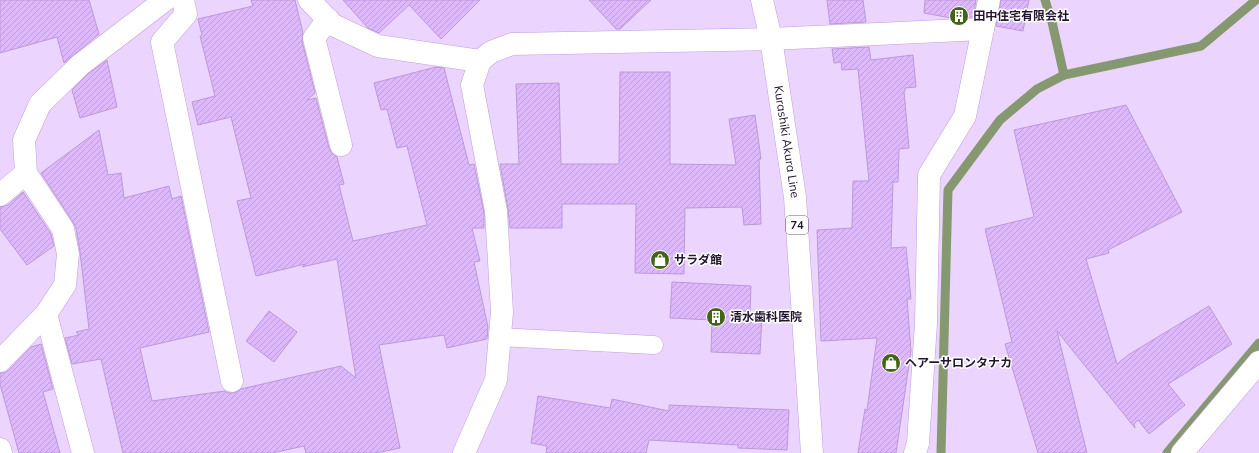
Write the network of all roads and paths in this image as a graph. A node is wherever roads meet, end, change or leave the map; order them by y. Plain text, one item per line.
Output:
1 (165, 0) edge
2 (183, 0) edge
3 (309, 0) edge
4 (762, 0) edge
5 (989, 0) edge
6 (328, 19) junction
7 (983, 29) junction
8 (771, 39) junction
9 (480, 61) junction
10 (341, 145) dead end
11 (26, 173) junction
12 (0, 195) edge
13 (46, 314) junction
14 (500, 336) junction
15 (654, 345) dead end
16 (0, 362) edge
17 (1259, 362) edge
18 (232, 381) dead end
19 (0, 449) edge
20 (1, 453) edge
21 (83, 453) edge
22 (464, 453) edge
23 (812, 453) edge
24 (915, 453) edge
25 (1182, 453) edge

1 - 11 street
2 - 18 street
3 - 6 street
4 - 8 street, Kurashiki Akura Line / 74
5 - 7 street
6 - 9 street
6 - 10 street
7 - 8 street
7 - 24 street
8 - 9 street
8 - 23 street, Kurashiki Akura Line / 74
9 - 14 street
11 - 12 street
11 - 13 street
13 - 16 street
13 - 21 street
14 - 15 lane
14 - 22 street
17 - 25 street
19 - 20 street

